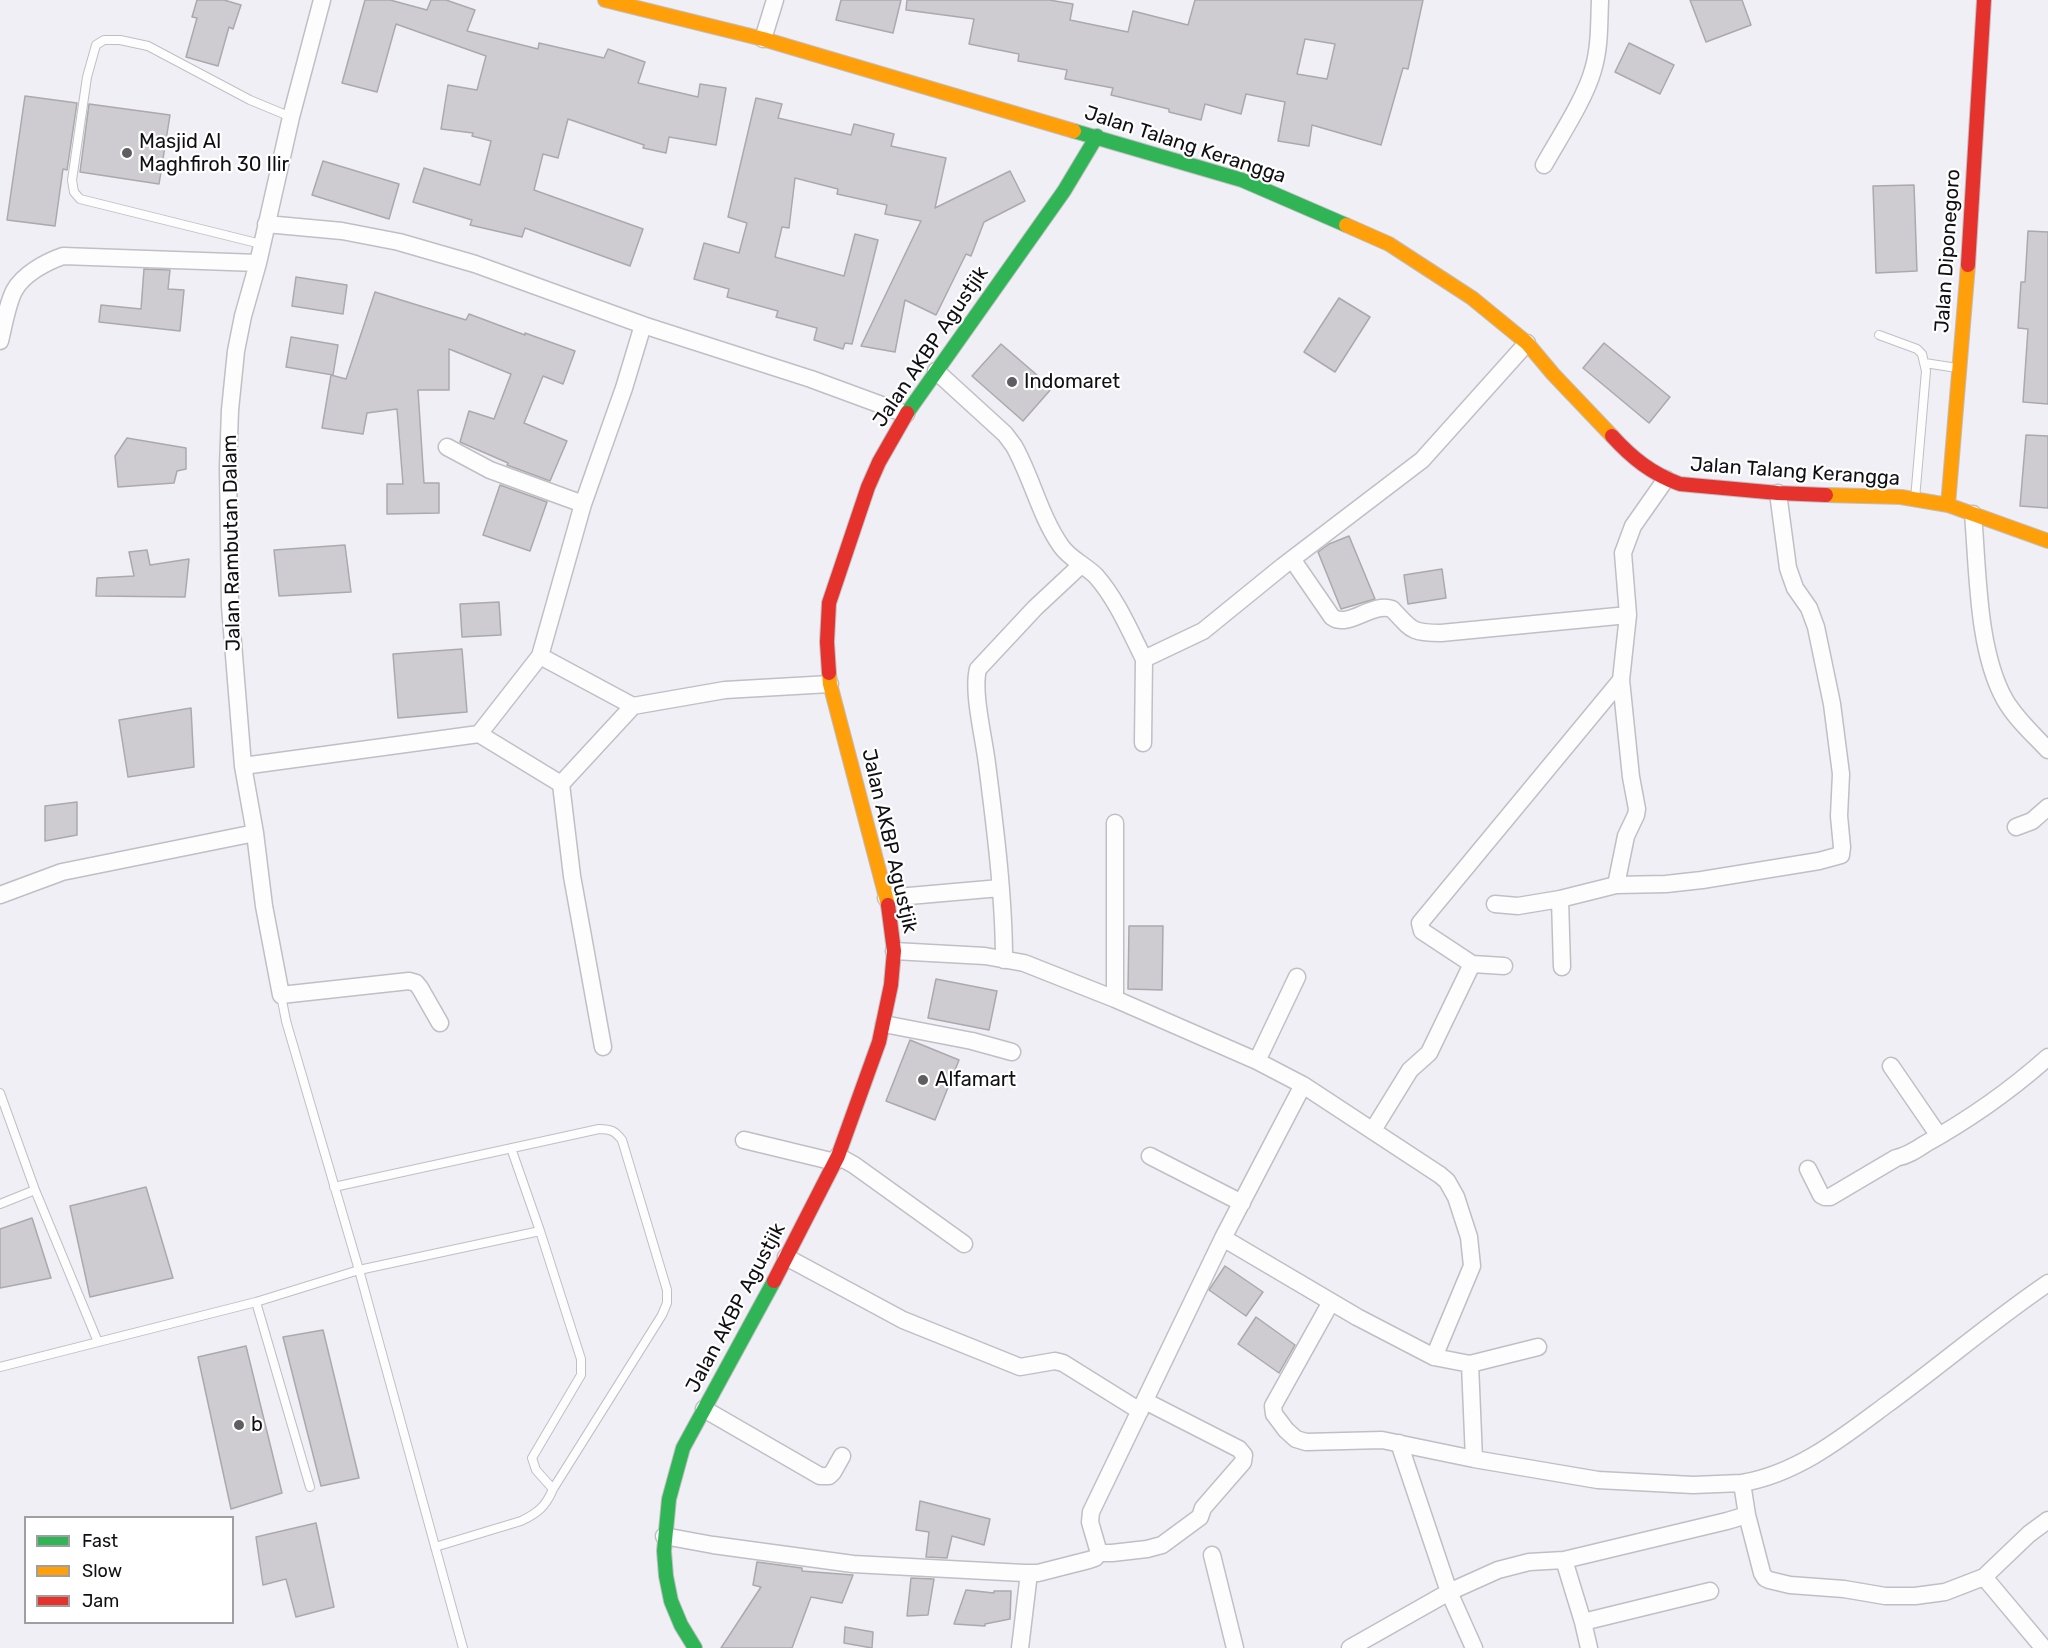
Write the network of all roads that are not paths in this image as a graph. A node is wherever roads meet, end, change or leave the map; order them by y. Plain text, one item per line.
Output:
1 (322, 0) edge
2 (605, 0) edge
3 (775, 0) edge
4 (1600, 0) edge
5 (1984, 0) edge
6 (763, 39) junction
7 (291, 117) junction
8 (1097, 136) junction
9 (1544, 165) dead end
10 (266, 224) junction
11 (261, 244) junction
12 (258, 263) junction
13 (7, 292) edge
14 (643, 325) junction
15 (1879, 335) dead end
16 (0, 341) edge
17 (1527, 343) junction
18 (1925, 363) junction
19 (1959, 368) junction
20 (936, 371) junction
21 (906, 414) junction
22 (447, 447) dead end
23 (1666, 479) junction
24 (1778, 493) junction
25 (1915, 500) junction
26 (583, 504) junction
27 (1959, 509) junction
28 (2048, 541) edge
29 (1292, 559) junction
30 (1081, 565) junction
31 (1628, 615) junction
32 (540, 656) junction
33 (1144, 659) junction
34 (1621, 680) junction
35 (830, 684) junction
36 (633, 706) junction
37 (479, 734) junction
38 (1143, 743) dead end
39 (2048, 750) edge
40 (243, 766) junction
41 (561, 784) junction
42 (2048, 807) edge
43 (1115, 823) dead end
44 (2016, 827) dead end
45 (255, 833) junction
46 (1616, 885) junction
47 (1000, 888) junction
48 (0, 895) edge
49 (886, 898) junction
50 (1560, 899) junction
51 (1495, 904) dead end
52 (894, 951) junction
53 (1004, 960) junction
54 (1472, 964) junction
55 (1504, 966) dead end
56 (1562, 967) dead end
57 (1297, 976) dead end
58 (281, 995) junction
59 (1115, 999) junction
60 (440, 1023) dead end
61 (884, 1024) junction
62 (603, 1047) dead end
63 (1012, 1052) dead end
64 (2046, 1059) edge
65 (1257, 1061) junction
66 (1891, 1066) dead end
67 (1303, 1085) junction
68 (0, 1093) edge
69 (1373, 1130) junction
70 (1939, 1136) junction
71 (744, 1140) dead end
72 (512, 1148) junction
73 (1150, 1156) dead end
74 (837, 1159) junction
75 (1808, 1169) dead end
76 (334, 1187) junction
77 (35, 1190) junction
78 (1242, 1203) junction
79 (0, 1204) edge
80 (540, 1231) junction
81 (1223, 1238) junction
82 (964, 1244) dead end
83 (786, 1257) junction
84 (359, 1270) junction
85 (2048, 1282) edge
86 (256, 1302) junction
87 (1331, 1302) junction
88 (98, 1342) junction
89 (1538, 1347) dead end
90 (1434, 1357) junction
91 (1470, 1364) junction
92 (0, 1367) edge
93 (1143, 1406) junction
94 (704, 1409) junction
95 (1399, 1443) junction
96 (842, 1456) dead end
97 (1474, 1459) junction
98 (1742, 1483) junction
99 (310, 1487) dead end
100 (554, 1489) junction
101 (1747, 1515) junction
102 (2048, 1520) edge
103 (664, 1536) junction
104 (435, 1547) junction
105 (1100, 1553) junction
106 (1212, 1555) dead end
107 (1564, 1560) junction
108 (1029, 1573) junction
109 (1984, 1577) junction
110 (1710, 1590) dead end
111 (1449, 1592) junction
112 (1584, 1622) junction
113 (686, 1644) edge
114 (2041, 1645) dead end
115 (463, 1648) edge
116 (1020, 1648) edge
117 (1235, 1648) edge
118 (1350, 1648) edge
119 (1474, 1648) edge
120 (1589, 1648) edge

1 - 7 street, Jalan Rambutan Dalam
2 - 6 street, Jalan Talang Kerangga
3 - 6 street
4 - 9 street
5 - 19 street, Jalan Diponegoro
6 - 8 street, Jalan Talang Kerangga
7 - 10 street, Jalan Rambutan Dalam
7 - 11 lane
8 - 17 street, Jalan Talang Kerangga
8 - 20 street, Jalan AKBP Agustjik
10 - 11 street, Jalan Rambutan Dalam
10 - 14 street
11 - 12 street, Jalan Rambutan Dalam
12 - 13 street
12 - 40 street, Jalan Rambutan Dalam
13 - 16 street
14 - 21 street
14 - 26 street
15 - 18 lane
17 - 23 street, Jalan Talang Kerangga
17 - 29 street
18 - 19 lane
18 - 25 lane
19 - 27 street, Jalan Diponegoro
20 - 21 street, Jalan AKBP Agustjik
20 - 30 street
21 - 35 street, Jalan AKBP Agustjik
22 - 26 street
23 - 24 street, Jalan Talang Kerangga
23 - 31 street
24 - 25 street, Jalan Talang Kerangga
24 - 46 street
25 - 27 street, Jalan Talang Kerangga
26 - 32 street
27 - 28 street, Jalan Talang Kerangga
27 - 39 street
29 - 31 street
29 - 33 street
30 - 33 street
30 - 47 street
31 - 34 street
32 - 36 street
32 - 37 street
33 - 38 street
34 - 46 street
34 - 54 street
35 - 36 street
35 - 49 street, Jalan AKBP Agustjik
36 - 41 street
37 - 40 street
37 - 41 street
40 - 45 street, Jalan Rambutan Dalam
41 - 62 street
42 - 44 street
43 - 59 street
45 - 48 street
45 - 58 street, Jalan Rambutan Dalam
46 - 50 street
47 - 49 street
47 - 53 street
49 - 52 street, Jalan AKBP Agustjik
50 - 51 street
50 - 56 street
52 - 53 street
52 - 61 street, Jalan AKBP Agustjik
53 - 59 street
54 - 55 street
54 - 69 street
57 - 65 street
58 - 60 street
58 - 76 lane
59 - 65 street
61 - 63 street
61 - 74 street, Jalan AKBP Agustjik
64 - 70 street
65 - 67 street
66 - 70 street
67 - 69 street
67 - 78 street
68 - 77 lane
69 - 90 street
70 - 75 street
71 - 74 street
72 - 76 lane
72 - 80 lane
72 - 100 lane
73 - 78 street
74 - 82 street
74 - 83 street, Jalan AKBP Agustjik
76 - 84 lane
77 - 79 lane
77 - 88 lane
78 - 81 street
80 - 84 lane
80 - 100 lane
81 - 87 street
81 - 93 street
83 - 93 street
83 - 94 street, Jalan AKBP Agustjik
84 - 86 lane
84 - 104 lane
85 - 98 street
86 - 88 lane
86 - 99 lane
87 - 90 street
87 - 95 street
88 - 92 lane
89 - 91 street
90 - 91 street
91 - 97 street
93 - 105 street
93 - 105 street
94 - 96 street
94 - 103 street, Jalan AKBP Agustjik
95 - 97 street
95 - 111 street
97 - 98 street
98 - 101 street
100 - 104 lane
101 - 107 street
101 - 109 street
102 - 109 street
103 - 108 street
103 - 113 street, Jalan AKBP Agustjik
104 - 115 lane
105 - 108 street
106 - 117 street
107 - 111 street
107 - 112 street
108 - 116 street
109 - 114 street
110 - 112 street
111 - 118 street
111 - 119 street
112 - 120 street

